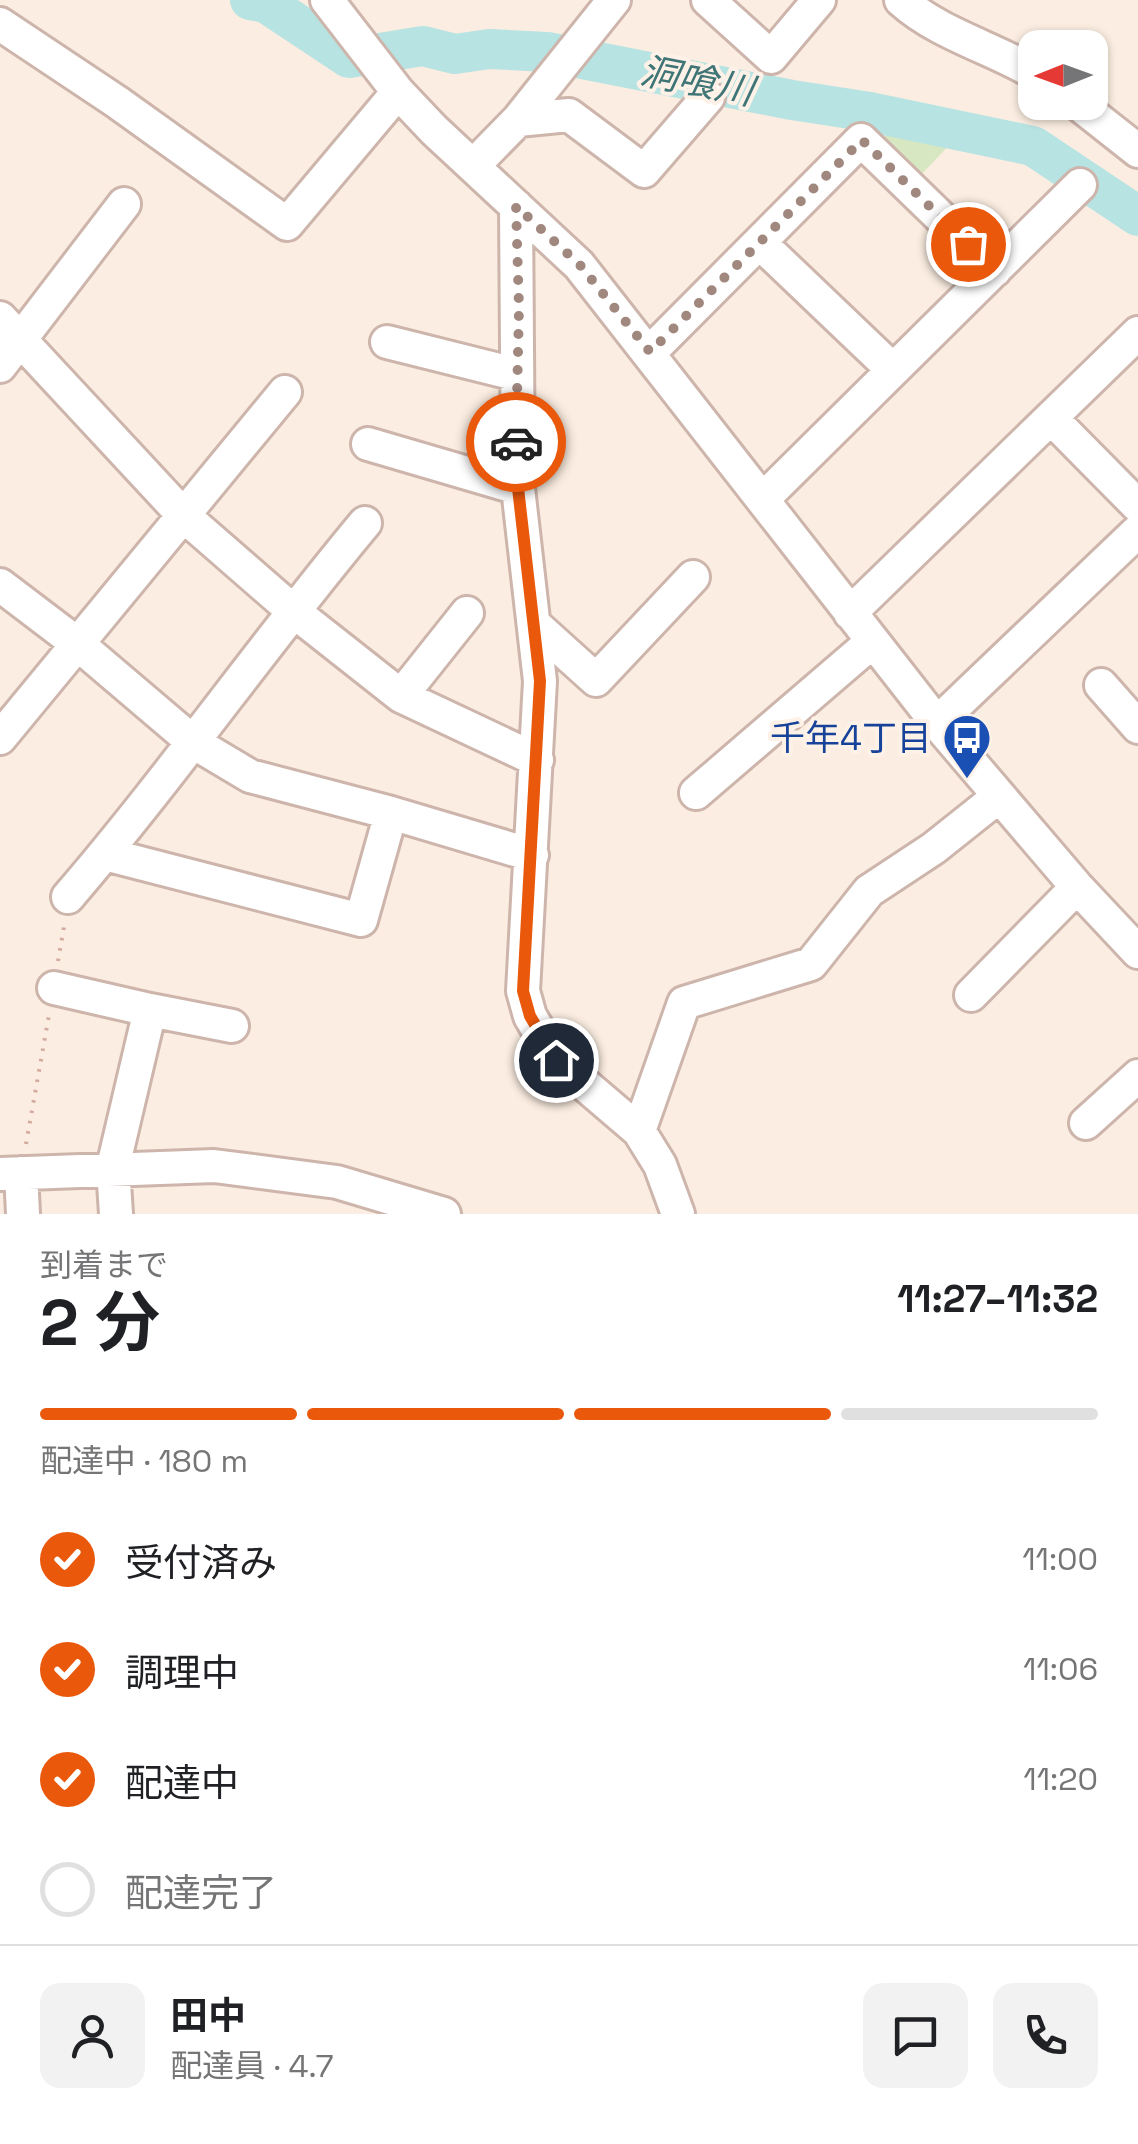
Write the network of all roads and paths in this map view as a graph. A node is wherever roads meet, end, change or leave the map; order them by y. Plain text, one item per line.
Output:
1 (327, 0) edge
2 (614, 0) edge
3 (708, 0) edge
4 (819, 0) edge
5 (901, 0) edge
6 (0, 24) edge
7 (1018, 62) edge
8 (398, 92) junction
9 (708, 98) dead end
10 (518, 120) junction
11 (1099, 120) edge
12 (1138, 150) edge
13 (473, 166) junction
14 (1080, 185) dead end
15 (124, 204) dead end
16 (516, 206) junction
17 (761, 244) junction
18 (995, 270) junction
19 (1138, 334) edge
20 (7, 342) edge
21 (387, 342) dead end
22 (650, 352) junction
23 (893, 370) junction
24 (515, 374) junction
25 (284, 392) dead end
26 (1052, 419) junction
27 (368, 444) dead end
28 (518, 488) junction
29 (763, 499) junction
30 (184, 516) junction
31 (365, 523) dead end
32 (1136, 531) edge
33 (693, 578) dead end
34 (0, 585) edge
35 (292, 610) junction
36 (467, 613) dead end
37 (850, 614) junction
38 (534, 625) junction
39 (872, 642) junction
40 (80, 645) junction
41 (1100, 685) dead end
42 (401, 696) junction
43 (937, 724) junction
44 (1138, 727) edge
45 (0, 738) edge
46 (193, 742) junction
47 (537, 760) junction
48 (696, 793) dead end
49 (998, 797) junction
50 (391, 813) junction
51 (106, 854) junction
52 (532, 855) junction
53 (1077, 888) junction
54 (68, 897) joint
55 (1138, 952) edge
56 (54, 988) junction
57 (972, 995) dead end
58 (150, 1010) junction
59 (232, 1026) dead end
60 (1138, 1076) edge
61 (1086, 1123) dead end
62 (639, 1131) junction
63 (113, 1168) junction
64 (10, 1173) edge
65 (23, 1214) edge
66 (116, 1214) edge
67 (444, 1214) edge
68 (678, 1214) edge

1 - 8 street
2 - 10 street
3 - 4 street
5 - 7 street
6 - 8 street
8 - 13 street
9 - 10 street
10 - 13 street
11 - 12 street
13 - 16 street
14 - 18 street
15 - 20 street
16 - 22 street
16 - 24 street
17 - 18 street
17 - 22 street
17 - 23 street
18 - 23 street
19 - 26 street
20 - 30 street
21 - 24 street
22 - 29 street
23 - 29 street
24 - 28 street
25 - 30 street
26 - 32 street
26 - 37 street
27 - 28 street
28 - 38 street
29 - 37 street
30 - 35 street
30 - 40 street
31 - 35 street
32 - 43 street
33 - 38 street
34 - 40 street
35 - 42 street
35 - 46 street
36 - 42 street
37 - 39 street
38 - 47 street
39 - 43 street
39 - 48 street
40 - 45 street
40 - 46 street
41 - 44 street
42 - 47 street
43 - 49 street
46 - 50 street
46 - 51 street
47 - 52 street
49 - 53 street
49 - 62 street
50 - 51 street
50 - 52 street
51 - 54 street
52 - 62 street
53 - 55 street
53 - 57 street
54 - 56 path
56 - 58 street
56 - 64 path
58 - 59 street
58 - 63 street
60 - 61 street
62 - 68 street
63 - 64 street
63 - 66 street
63 - 67 street
64 - 65 street

